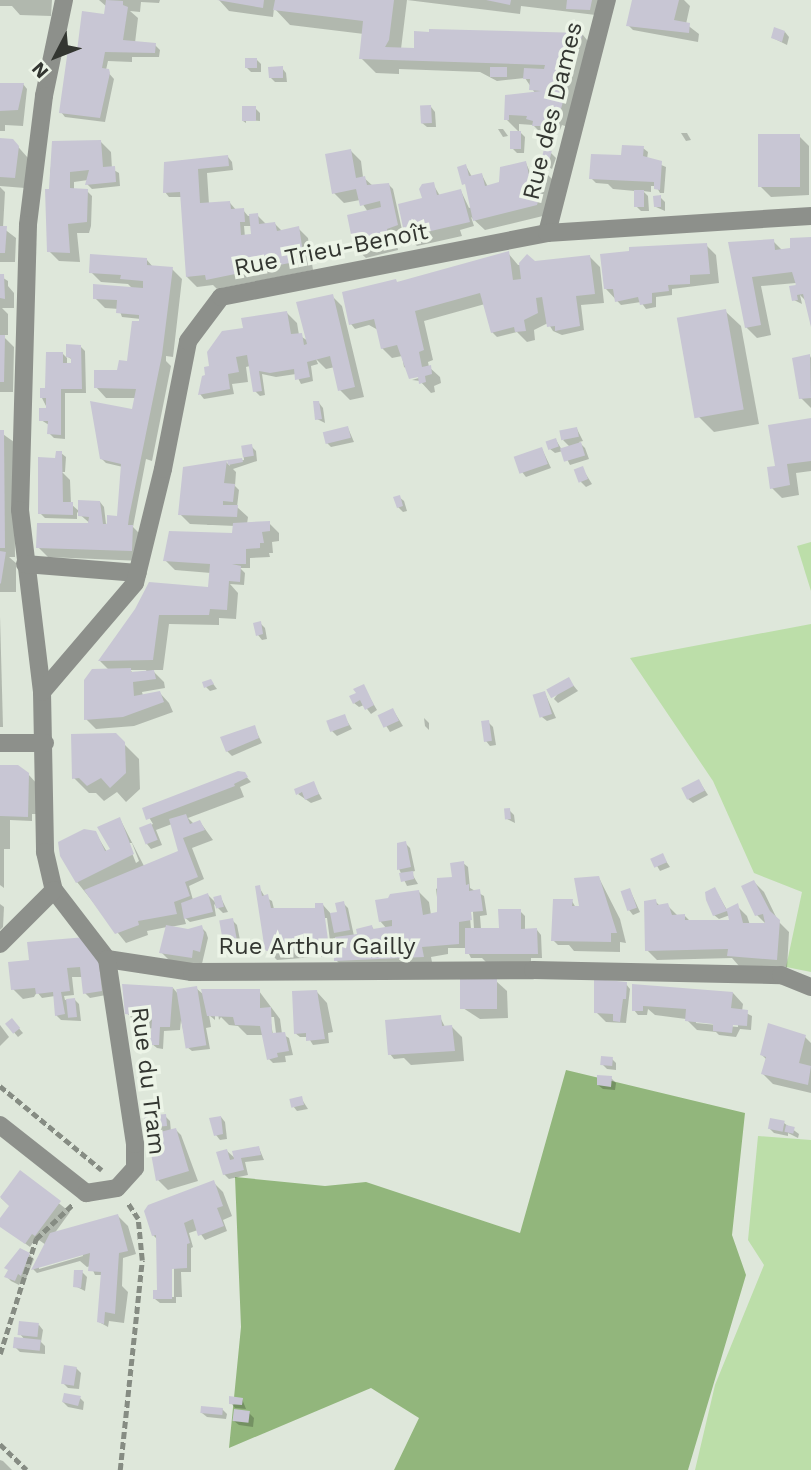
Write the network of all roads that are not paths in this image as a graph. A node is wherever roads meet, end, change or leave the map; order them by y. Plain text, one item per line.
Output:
1 (64, 0) edge
2 (607, 0) edge
3 (811, 216) edge
4 (547, 233) junction
5 (25, 564) junction
6 (138, 573) junction
7 (42, 692) junction
8 (0, 743) edge
9 (45, 743) junction
10 (54, 890) junction
11 (0, 944) edge
12 (107, 959) junction
13 (811, 987) edge
14 (0, 1125) edge

1 - 5 street
2 - 4 street, Rue des Dames
3 - 4 street, Rue Trieu-Benoît
4 - 6 street, Rue Trieu-Benoît
5 - 6 street
5 - 7 street
6 - 7 street, Rue Trieu-Benoît
7 - 9 street
8 - 9 street
9 - 10 street
10 - 11 street
10 - 12 street
12 - 13 street, Rue Arthur Gailly
12 - 14 street, Rue du Tram

